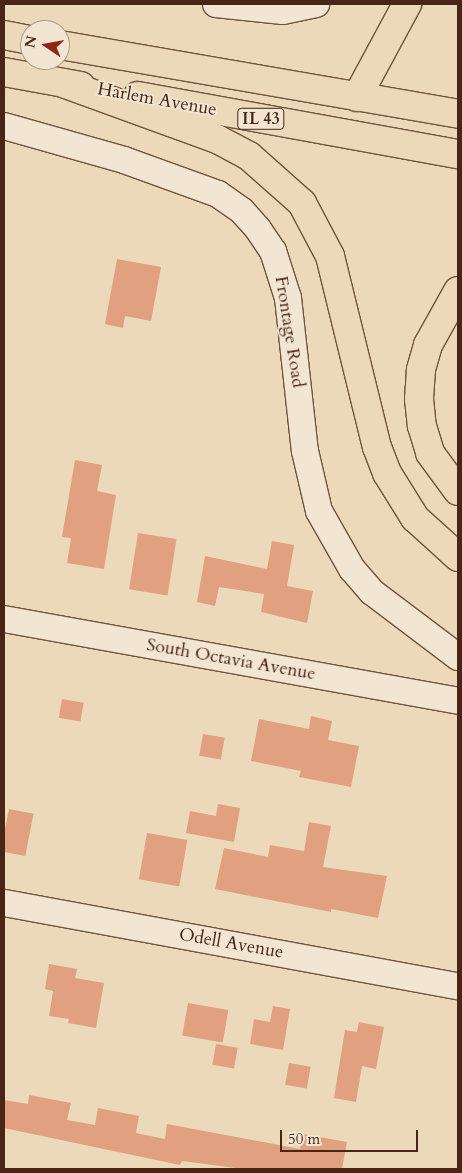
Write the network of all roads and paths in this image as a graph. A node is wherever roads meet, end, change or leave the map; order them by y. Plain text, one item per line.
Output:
1 (216, 4) edge
2 (316, 4) edge
3 (407, 4) edge
4 (4, 35) edge
5 (20, 38) edge
6 (70, 47) edge
7 (4, 72) edge
8 (63, 83) junction
9 (357, 98) junction
10 (458, 114) edge
11 (4, 126) edge
12 (458, 154) edge
13 (458, 291) edge
14 (458, 491) edge
15 (458, 557) edge
16 (4, 619) edge
17 (458, 657) edge
18 (458, 701) edge
19 (4, 902) edge
20 (458, 986) edge

1 - 2 street
3 - 9 main road
4 - 5 main road
6 - 9 main road, IL 43
7 - 8 main road, Harlem Avenue / IL 43
8 - 12 main road, Harlem Avenue / IL 43
8 - 15 main road
9 - 10 main road, IL 43
11 - 17 street, Frontage Road
13 - 14 main road
16 - 18 street, South Octavia Avenue
19 - 20 street, Odell Avenue

